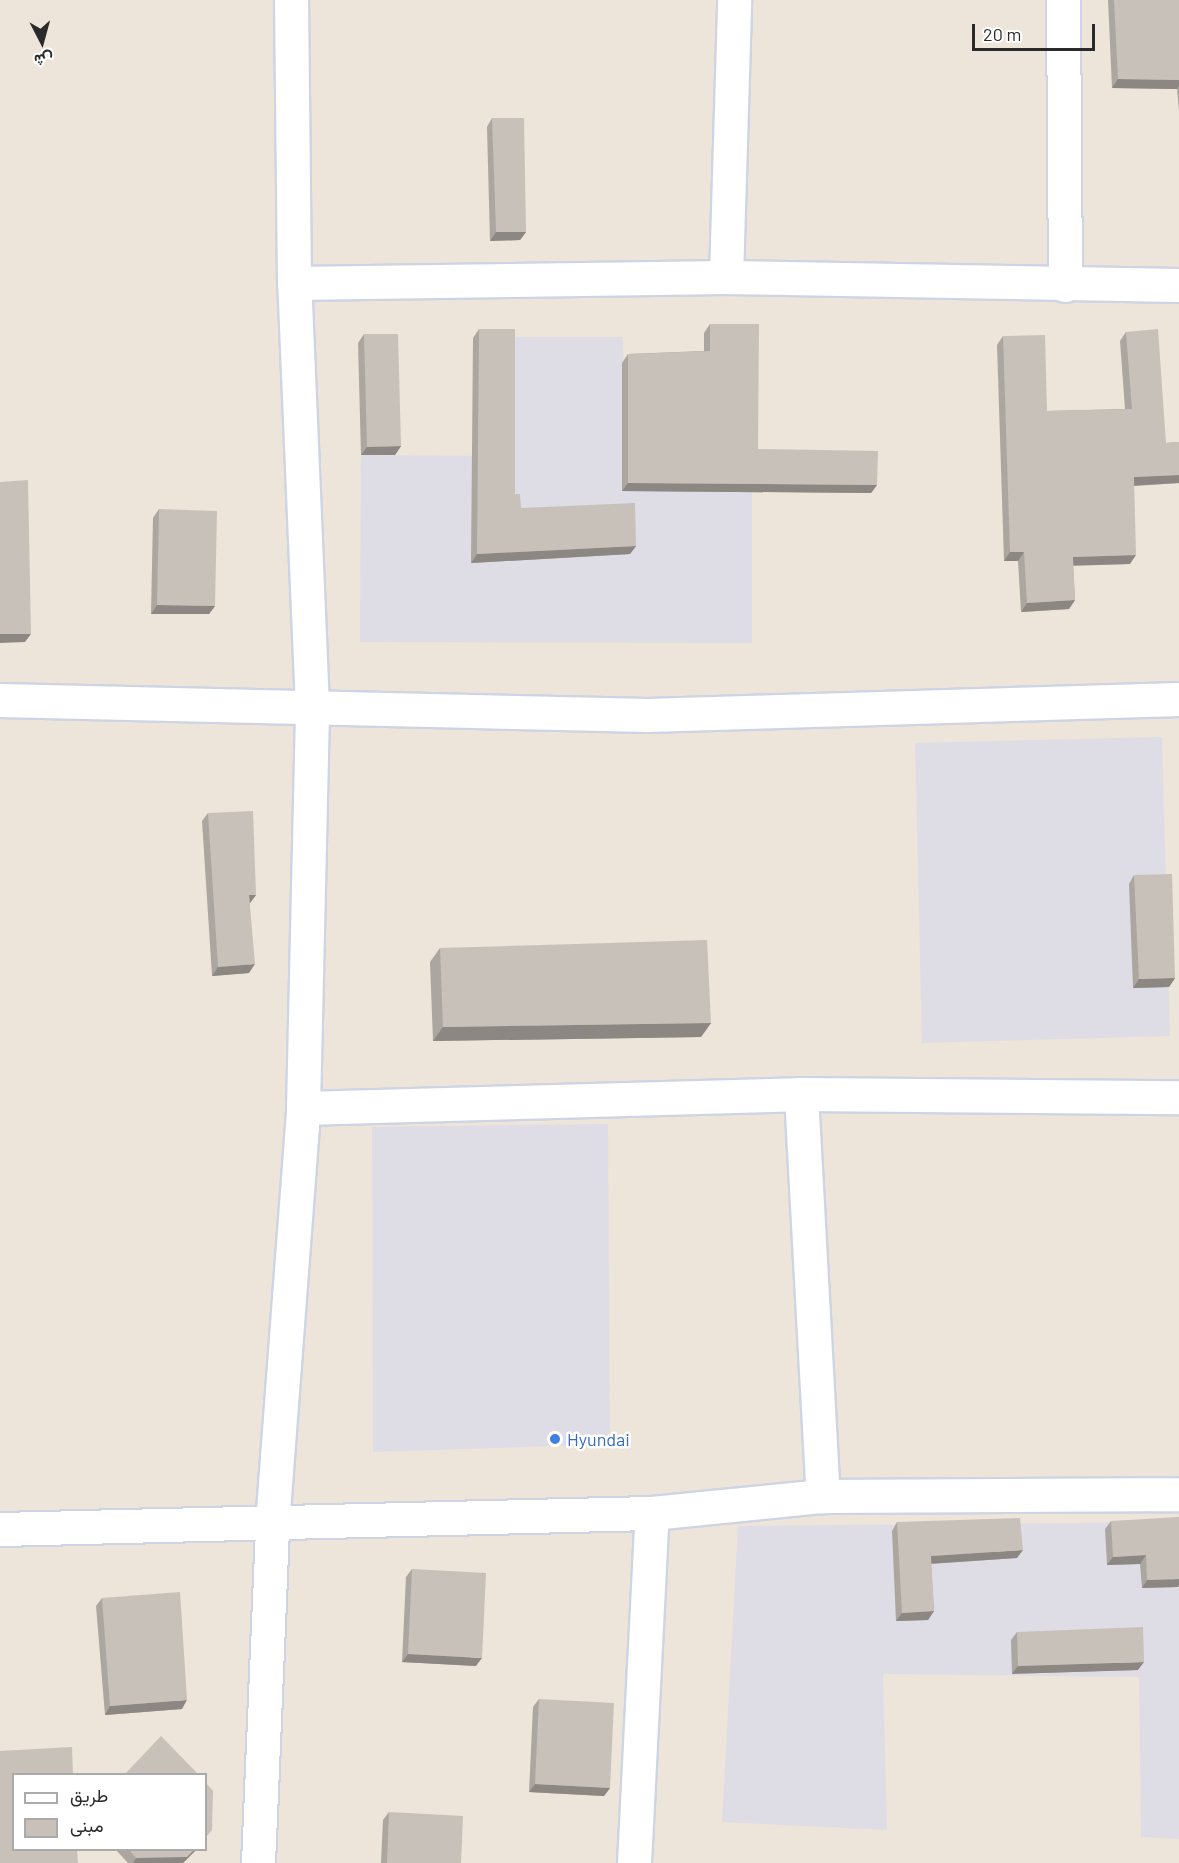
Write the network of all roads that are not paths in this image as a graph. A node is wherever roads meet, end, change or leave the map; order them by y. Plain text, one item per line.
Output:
1 (291, 0) edge
2 (734, 0) edge
3 (1063, 0) edge
4 (726, 278) junction
5 (294, 283) junction
6 (1065, 285) junction
7 (1179, 285) edge
8 (1179, 699) edge
9 (0, 700) edge
10 (312, 707) junction
11 (801, 1094) junction
12 (1179, 1097) edge
13 (303, 1108) junction
14 (1179, 1494) edge
15 (823, 1496) junction
16 (652, 1513) junction
17 (272, 1524) junction
18 (0, 1528) edge
19 (258, 1863) edge
20 (634, 1863) edge

1 - 5 street
2 - 4 street
3 - 6 street
4 - 5 street
4 - 6 street
5 - 10 street
6 - 7 street
8 - 10 street
9 - 10 street
10 - 13 street
11 - 12 street
11 - 13 street
11 - 15 street
13 - 17 street
14 - 15 street
15 - 16 street
16 - 17 street
16 - 20 street
17 - 18 street
17 - 19 street

